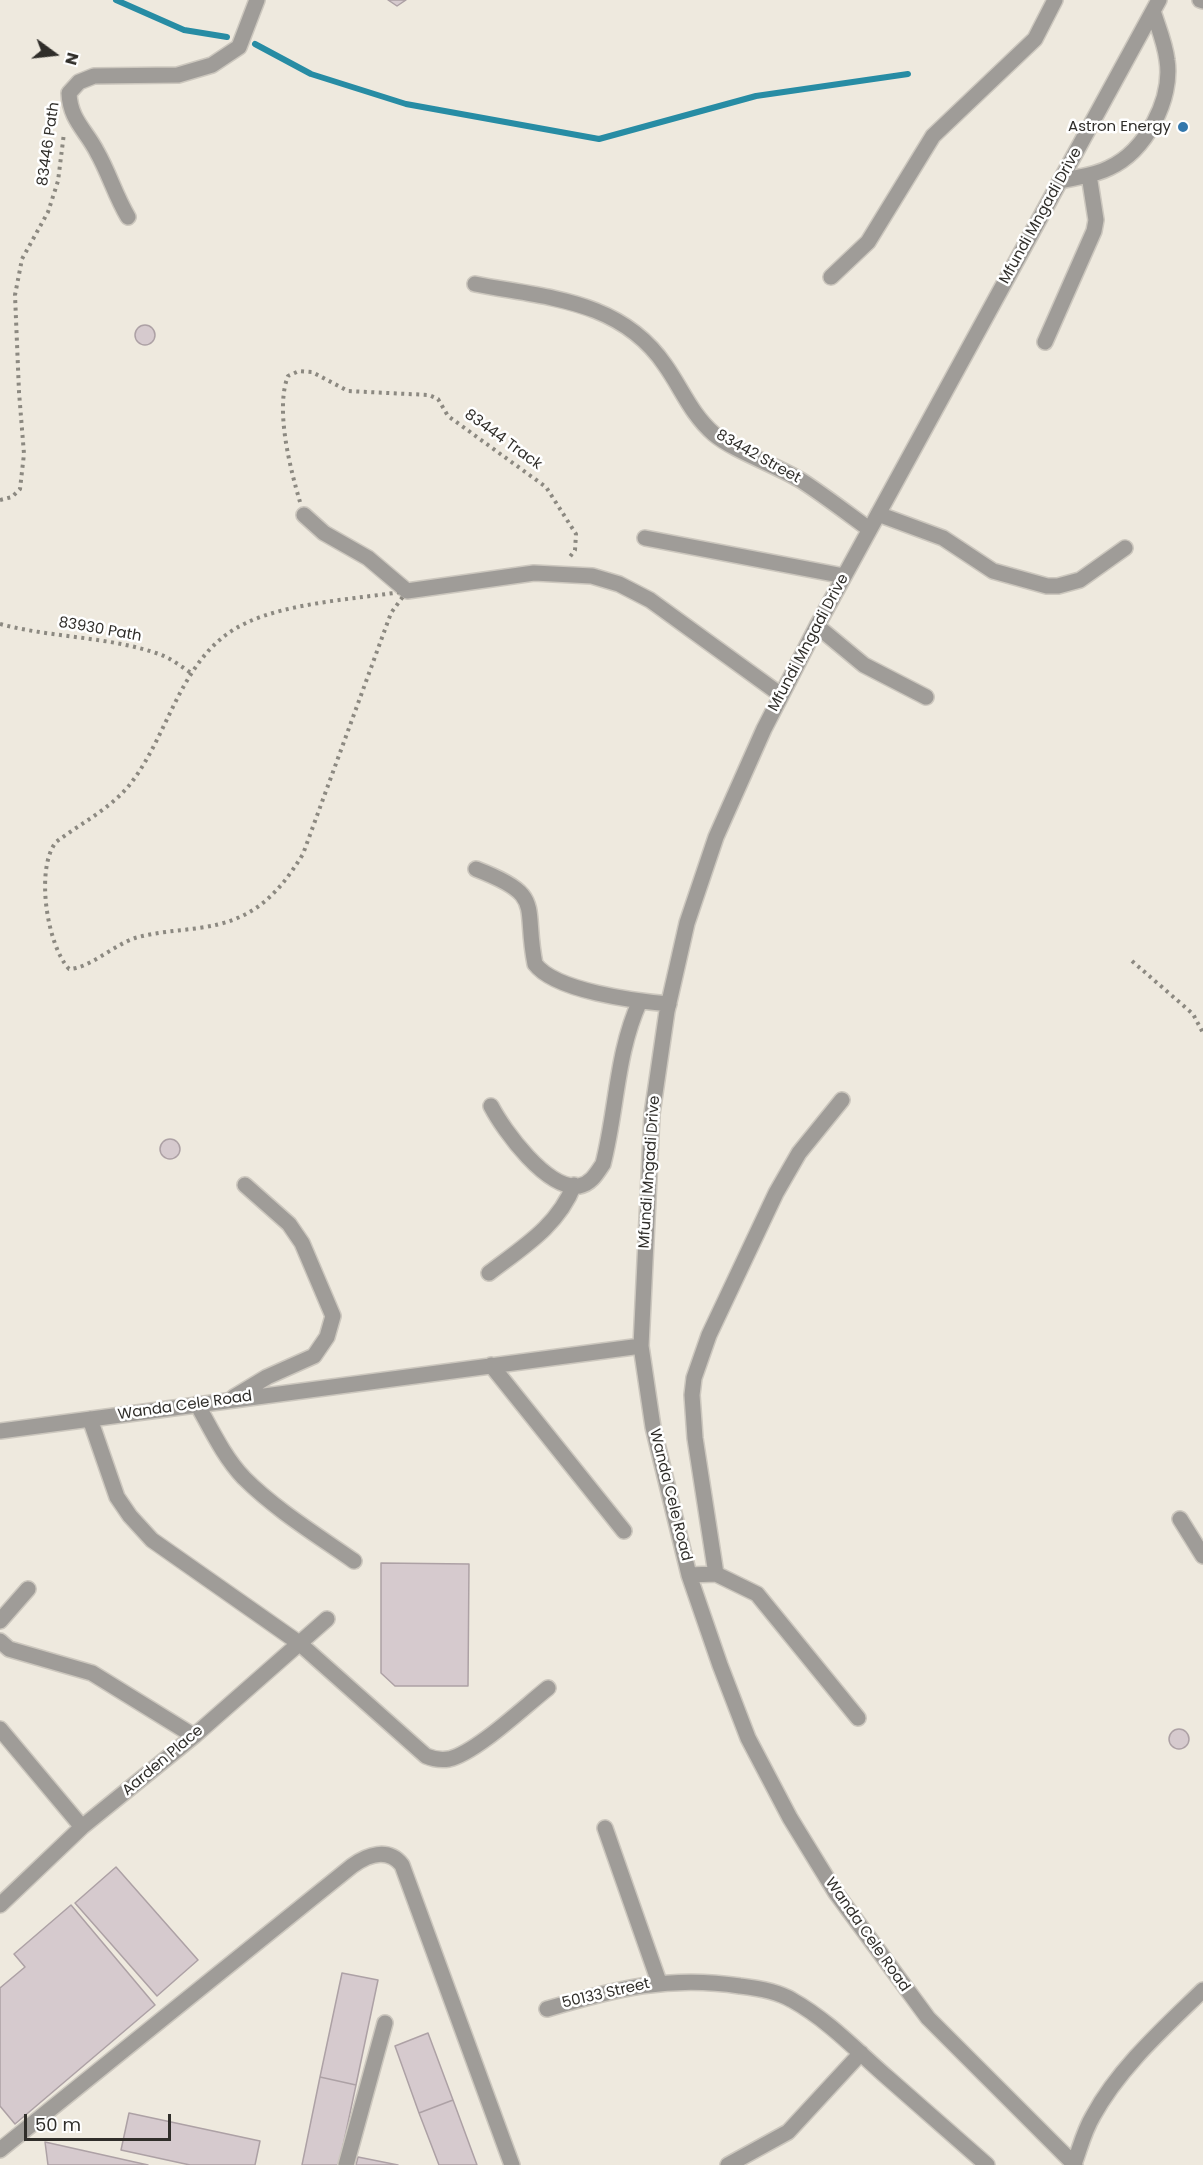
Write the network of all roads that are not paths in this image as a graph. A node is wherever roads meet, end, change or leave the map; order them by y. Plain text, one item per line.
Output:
1 (256, 0) edge
2 (1055, 0) edge
3 (1156, 5) edge
4 (1089, 175) junction
5 (1060, 181) junction
6 (128, 217) dead end
7 (831, 277) dead end
8 (475, 284) dead end
9 (1045, 342) dead end
10 (878, 514) junction
11 (304, 515) road end
12 (869, 529) junction
13 (645, 538) dead end
14 (1125, 548) dead end
15 (844, 576) junction
16 (817, 626) junction
17 (781, 695) junction
18 (926, 697) dead end
19 (476, 868) dead end
20 (640, 1001) junction
21 (669, 1004) junction
22 (842, 1100) dead end
23 (491, 1106) dead end
24 (245, 1185) dead end
25 (574, 1185) junction
26 (489, 1273) dead end
27 (641, 1346) junction
28 (491, 1365) junction
29 (229, 1400) junction
30 (197, 1404) junction
31 (90, 1419) junction
32 (1, 1432) edge
33 (1180, 1519) dead end
34 (624, 1531) dead end
35 (1203, 1556) edge
36 (354, 1561) dead end
37 (716, 1574) junction
38 (689, 1575) junction
39 (28, 1589) dead end
40 (327, 1619) dead end
41 (0, 1621) edge
42 (299, 1643) junction
43 (1, 1645) edge
44 (548, 1688) dead end
45 (858, 1718) dead end
46 (0, 1729) edge
47 (194, 1736) junction
48 (82, 1827) junction
49 (605, 1828) dead end
50 (0, 1905) edge
51 (659, 1982) junction
52 (1203, 1990) edge
53 (547, 2009) dead end
54 (385, 2023) dead end
55 (861, 2053) junction
56 (0, 2150) edge
57 (1074, 2164) edge
58 (346, 2165) edge
59 (512, 2165) edge
60 (728, 2165) edge
61 (987, 2165) edge

1 - 6 street
2 - 7 street
3 - 4 street
3 - 5 street, Mfundi Mngadi Drive
4 - 5 street
4 - 9 street
5 - 10 street, Mfundi Mngadi Drive
8 - 12 street, 83442 Street
10 - 12 street, Mfundi Mngadi Drive
10 - 14 street
11 - 17 street
12 - 15 street, Mfundi Mngadi Drive
13 - 15 street
15 - 16 street, Mfundi Mngadi Drive
16 - 17 street, Mfundi Mngadi Drive
16 - 18 street
17 - 21 street, Mfundi Mngadi Drive
19 - 20 street
20 - 21 street
20 - 25 street
21 - 27 street, Mfundi Mngadi Drive
22 - 37 street
23 - 25 street
24 - 29 street
25 - 26 street
27 - 28 street, Wanda Cele Road
27 - 38 street, Wanda Cele Road
28 - 29 street, Wanda Cele Road
28 - 34 street
29 - 30 street, Wanda Cele Road
30 - 31 street, Wanda Cele Road
30 - 36 street
31 - 32 street, Wanda Cele Road
31 - 42 street
33 - 35 street
37 - 38 street
37 - 45 street
38 - 57 street, Wanda Cele Road
39 - 41 street
40 - 42 street, Aarden Place
42 - 44 street
42 - 47 street, Aarden Place
43 - 47 street
46 - 48 street
47 - 48 street, Aarden Place
48 - 50 street, Aarden Place
49 - 51 street
51 - 53 street, 50133 Street
51 - 55 street, 50133 Street
52 - 57 street
54 - 58 street
55 - 60 street
55 - 61 street, 50133 Street
56 - 59 street

